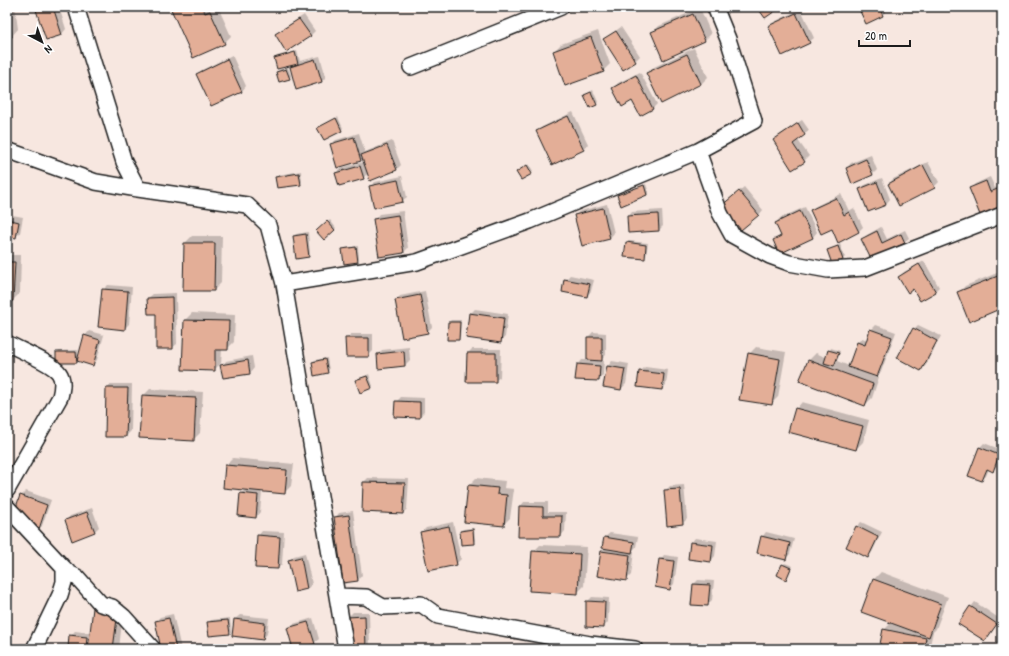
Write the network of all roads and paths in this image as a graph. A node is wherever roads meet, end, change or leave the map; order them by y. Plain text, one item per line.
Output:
1 (76, 7) edge
2 (561, 7) edge
3 (715, 7) edge
4 (411, 67) dead end
5 (7, 150) edge
6 (698, 151) junction
7 (138, 189) junction
8 (1002, 216) edge
9 (284, 284) junction
10 (7, 344) edge
11 (7, 490) edge
12 (7, 507) edge
13 (64, 569) junction
14 (337, 596) junction
15 (34, 649) edge
16 (153, 649) edge
17 (346, 649) edge
18 (635, 649) edge

1 - 7 street
2 - 4 street
3 - 6 street
5 - 7 street
6 - 8 street
6 - 9 street
7 - 9 street
9 - 14 street
10 - 11 street
12 - 13 street
13 - 15 street
13 - 16 street
14 - 17 street
14 - 18 street

